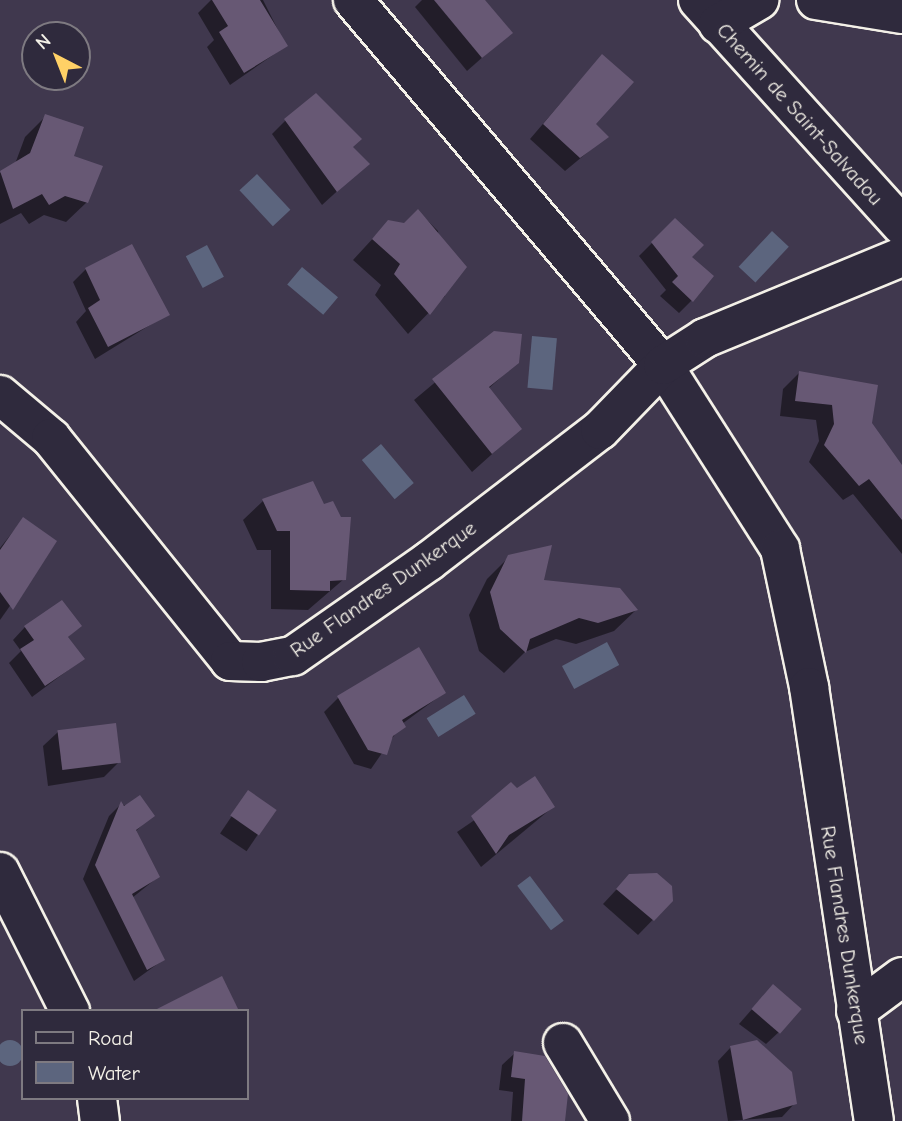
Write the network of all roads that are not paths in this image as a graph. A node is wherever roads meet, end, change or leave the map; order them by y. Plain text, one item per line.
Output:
1 (353, 0) edge
2 (759, 0) edge
3 (816, 0) edge
4 (708, 12) edge
5 (902, 14) edge
6 (902, 226) edge
7 (902, 257) edge
8 (663, 365) junction
9 (0, 395) edge
10 (0, 873) edge
11 (902, 977) edge
12 (69, 1009) edge
13 (856, 1011) junction
14 (563, 1043) dead end
15 (97, 1100) edge
16 (100, 1121) edge
17 (610, 1121) edge
18 (874, 1121) edge

1 - 8 street, Rue Flandres Dunkerque
2 - 4 street
3 - 5 street
4 - 6 street, Chemin de Saint-Salvadou
7 - 8 street, Rue Flandres Dunkerque
8 - 9 street, Rue Flandres Dunkerque
8 - 13 street, Rue Flandres Dunkerque
10 - 12 street
11 - 13 street
13 - 18 street, Rue Flandres Dunkerque
14 - 17 street
15 - 16 street

